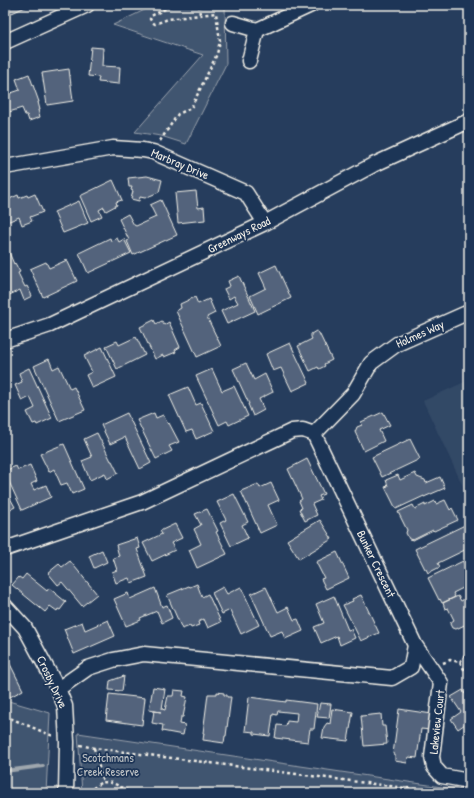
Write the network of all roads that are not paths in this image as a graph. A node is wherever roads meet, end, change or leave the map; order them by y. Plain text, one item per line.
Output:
1 (87, 5) edge
2 (311, 5) edge
3 (233, 23) dead end
4 (257, 30) junction
5 (5, 42) edge
6 (249, 61) dead end
7 (469, 121) edge
8 (5, 167) edge
9 (265, 223) junction
10 (469, 312) edge
11 (5, 340) edge
12 (314, 434) junction
13 (5, 549) edge
14 (5, 606) edge
15 (415, 645) junction
16 (58, 689) junction
17 (469, 781) edge
18 (66, 793) edge

1 - 5 street
2 - 4 street
3 - 4 street
4 - 6 street
7 - 9 street, Greenways Road
8 - 9 street, Marbray Drive
9 - 11 street, Greenways Road
10 - 12 street, Holmes Way
12 - 13 street
12 - 15 street, Bunker Crescent
14 - 16 street, Crosby Drive
15 - 16 street
15 - 17 street, Lakeview Court
16 - 18 street, Crosby Drive

